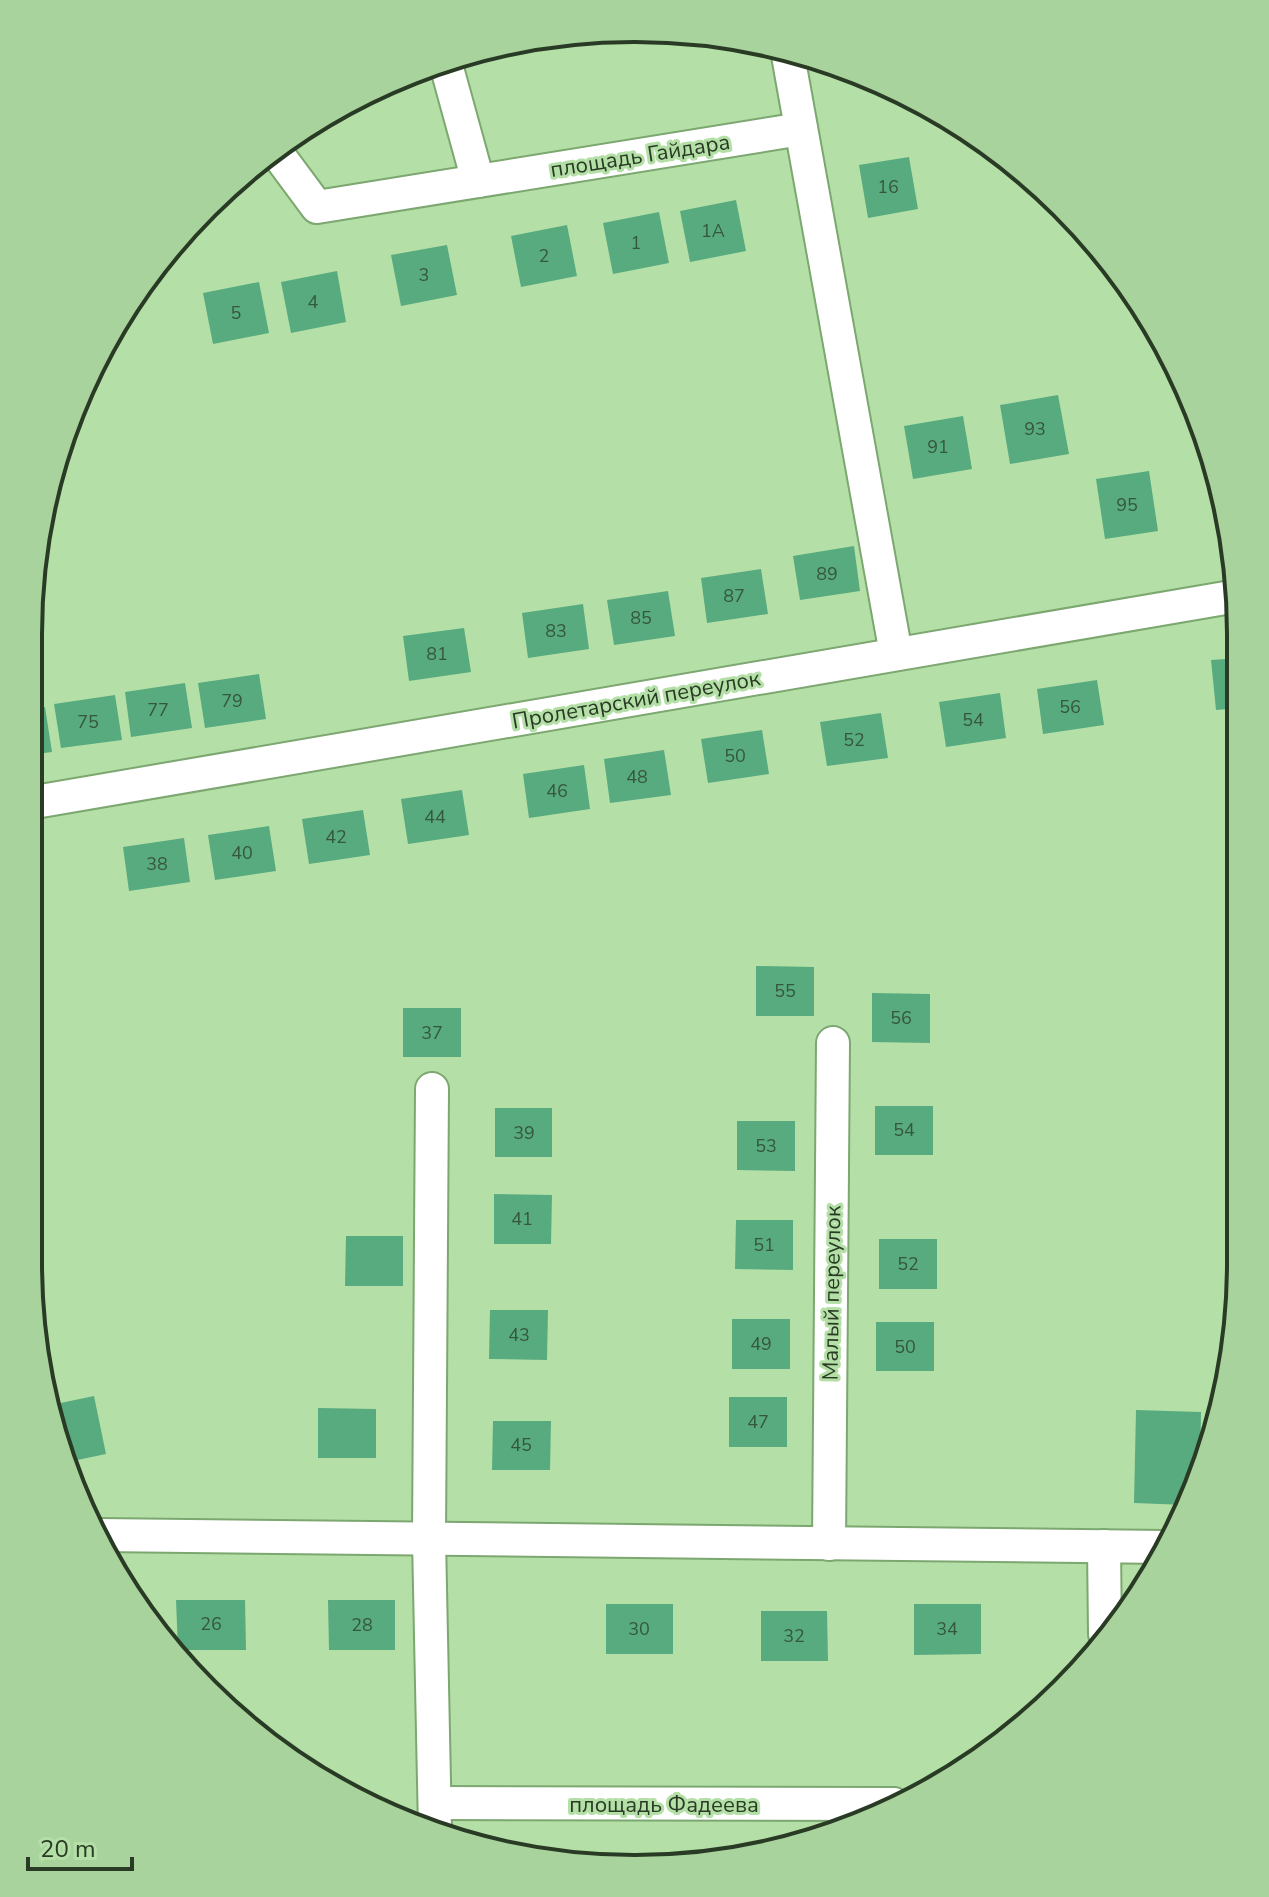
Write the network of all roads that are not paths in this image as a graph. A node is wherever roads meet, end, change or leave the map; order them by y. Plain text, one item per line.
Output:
1 (789, 62) edge
2 (448, 72) edge
3 (801, 129) junction
4 (281, 159) edge
5 (478, 181) junction
6 (1226, 598) edge
7 (896, 654) junction
8 (42, 801) edge
9 (833, 1043) dead end
10 (432, 1089) dead end
11 (108, 1535) edge
12 (429, 1539) junction
13 (829, 1544) junction
14 (1104, 1546) junction
15 (1154, 1547) edge
16 (1105, 1623) edge
17 (873, 1805) edge
18 (435, 1817) edge

1 - 3 street
2 - 5 street
3 - 5 street, площадь Гайдара
3 - 7 street
4 - 5 street, площадь Гайдара
6 - 7 street, Пролетарский переулок
7 - 8 street, Пролетарский переулок
9 - 13 street, Малый переулок
10 - 12 street
11 - 12 street
12 - 13 street
12 - 18 street, площадь Фадеева
13 - 14 street
14 - 15 street
14 - 16 street
17 - 18 street, площадь Фадеева

